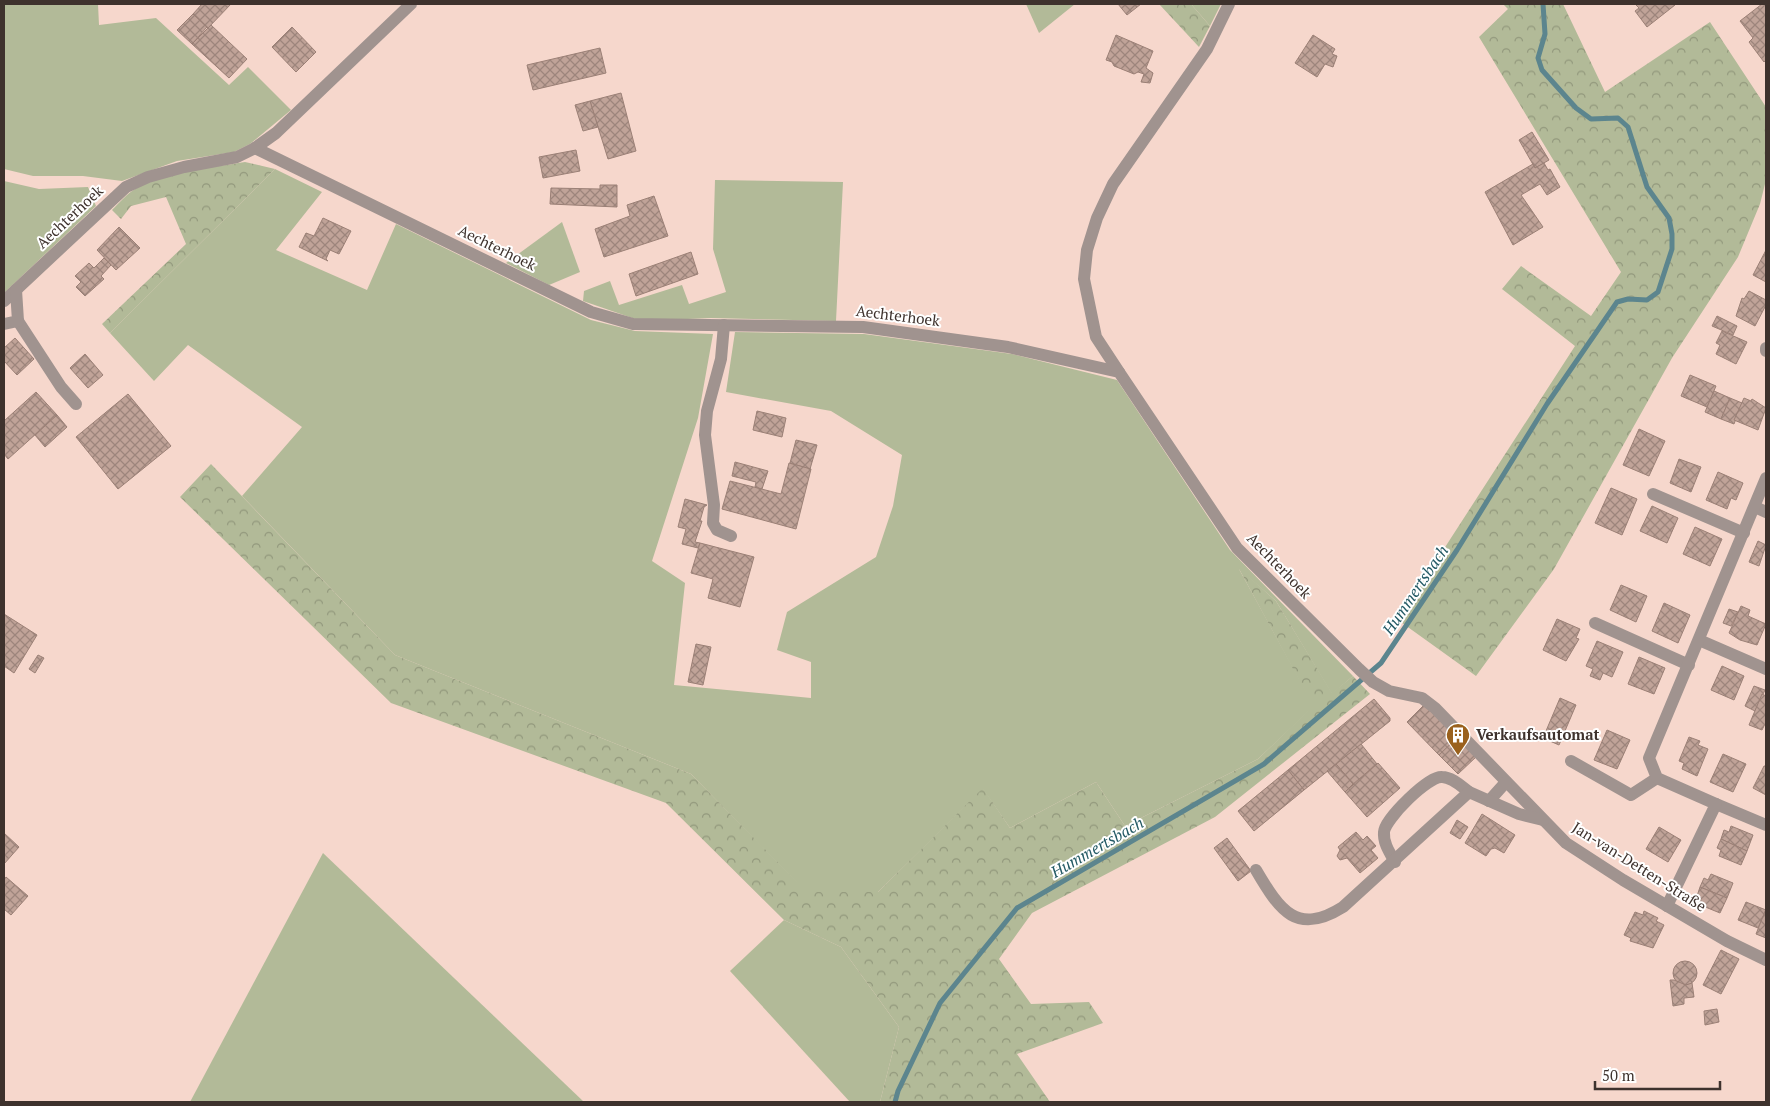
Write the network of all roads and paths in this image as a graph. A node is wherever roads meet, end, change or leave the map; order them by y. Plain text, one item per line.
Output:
1 (412, 4) edge
2 (1229, 4) edge
3 (255, 148) junction
4 (16, 290) junction
5 (4, 301) edge
6 (18, 321) junction
7 (4, 324) edge
8 (724, 325) junction
9 (1119, 372) junction
10 (76, 404) dead end
11 (1766, 478) edge
12 (1653, 494) dead end
13 (1760, 509) edge
14 (1744, 533) junction
15 (731, 536) dead end
16 (1595, 623) dead end
17 (1699, 640) junction
18 (1688, 665) junction
19 (1766, 669) edge
20 (1422, 698) joint
21 (1570, 761) dead end
22 (1657, 778) junction
23 (1506, 782) junction
24 (1469, 792) junction
25 (1489, 801) junction
26 (1716, 804) junction
27 (1543, 820) junction
28 (1766, 825) edge
29 (1395, 862) junction
30 (1256, 870) dead end
31 (1667, 906) junction
32 (1766, 960) edge

1 - 3 street, Aechterhoek
2 - 9 street
3 - 4 street, Aechterhoek
3 - 8 street, Aechterhoek
4 - 5 street, Aechterhoek
4 - 6 street
6 - 7 street
6 - 10 street
8 - 9 street, Aechterhoek
8 - 15 street
9 - 20 street, Aechterhoek
11 - 13 street
12 - 14 street
13 - 14 street
14 - 17 street
16 - 18 street
17 - 18 street
17 - 19 street
18 - 22 street
20 - 23 street, Jan-van-Detten-Straße
21 - 22 street
22 - 26 street
23 - 25 street
23 - 27 street, Jan-van-Detten-Straße
24 - 25 street
24 - 29 street
24 - 29 street
25 - 27 street
26 - 28 street
26 - 31 street
27 - 31 street, Jan-van-Detten-Straße
29 - 30 street
31 - 32 street, Jan-van-Detten-Straße

